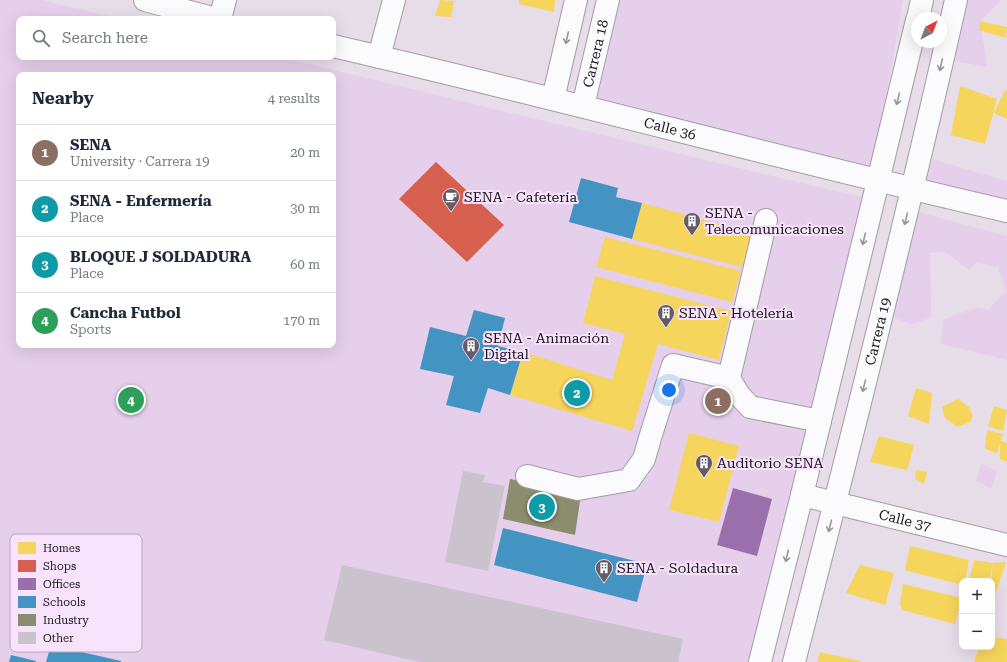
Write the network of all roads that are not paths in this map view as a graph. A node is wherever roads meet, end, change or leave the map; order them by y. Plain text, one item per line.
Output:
1 (145, 0) edge
2 (225, 0) edge
3 (394, 0) edge
4 (576, 0) edge
5 (608, 0) edge
6 (922, 0) edge
7 (956, 0) edge
8 (919, 12) edge
9 (205, 16) edge
10 (221, 16) edge
11 (911, 44) edge
12 (336, 47) edge
13 (379, 57) junction
14 (553, 99) junction
15 (583, 106) junction
16 (878, 180) junction
17 (913, 189) junction
18 (1007, 211) edge
19 (766, 220) dead end
20 (729, 378) junction
21 (820, 421) junction
22 (527, 476) dead end
23 (802, 495) junction
24 (835, 503) junction
25 (1007, 546) edge
26 (760, 662) edge
27 (794, 662) edge

1 - 9 street
2 - 10 street
3 - 13 street
4 -> 14 street
5 - 15 street, Carrera 18
6 - 8 street
7 -> 17 street, Carrera 19
11 -> 16 street
12 - 13 street, Calle 36
13 - 14 street, Calle 36
14 - 15 street, Calle 36
15 - 16 street, Calle 36
16 - 17 street, Calle 36
16 -> 21 street
17 - 18 street, Calle 36
17 -> 24 street, Carrera 19
19 - 20 street
20 - 21 street
20 - 22 street
21 - 23 street
23 - 24 street, Calle 37
23 -> 26 street
24 - 25 street, Calle 37
24 -> 27 street, Carrera 19

